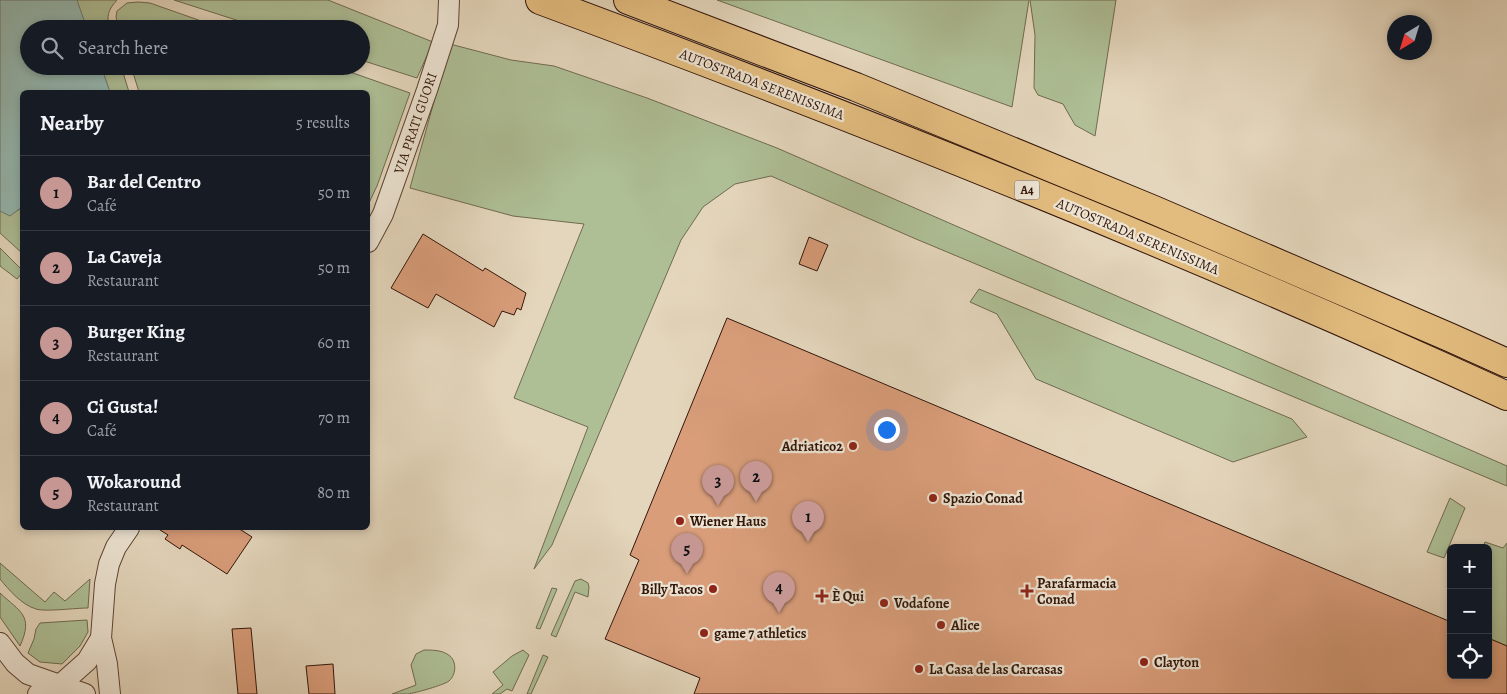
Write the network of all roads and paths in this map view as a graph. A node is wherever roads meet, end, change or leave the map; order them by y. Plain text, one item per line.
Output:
1 (449, 0) edge
2 (540, 0) edge
3 (628, 0) edge
4 (370, 238) edge
5 (1507, 363) edge
6 (1507, 396) edge
7 (128, 530) edge
8 (102, 638) junction
9 (0, 643) edge
10 (60, 686) junction
11 (38, 694) edge
12 (85, 694) edge
13 (110, 694) edge

1 - 4 street, VIA PRATI GUORI
2 - 6 highway, AUTOSTRADA SERENISSIMA / A4
3 - 5 highway, A4
7 - 8 street
8 - 10 street
8 - 13 street
9 - 10 street
10 - 11 street
10 - 12 street

